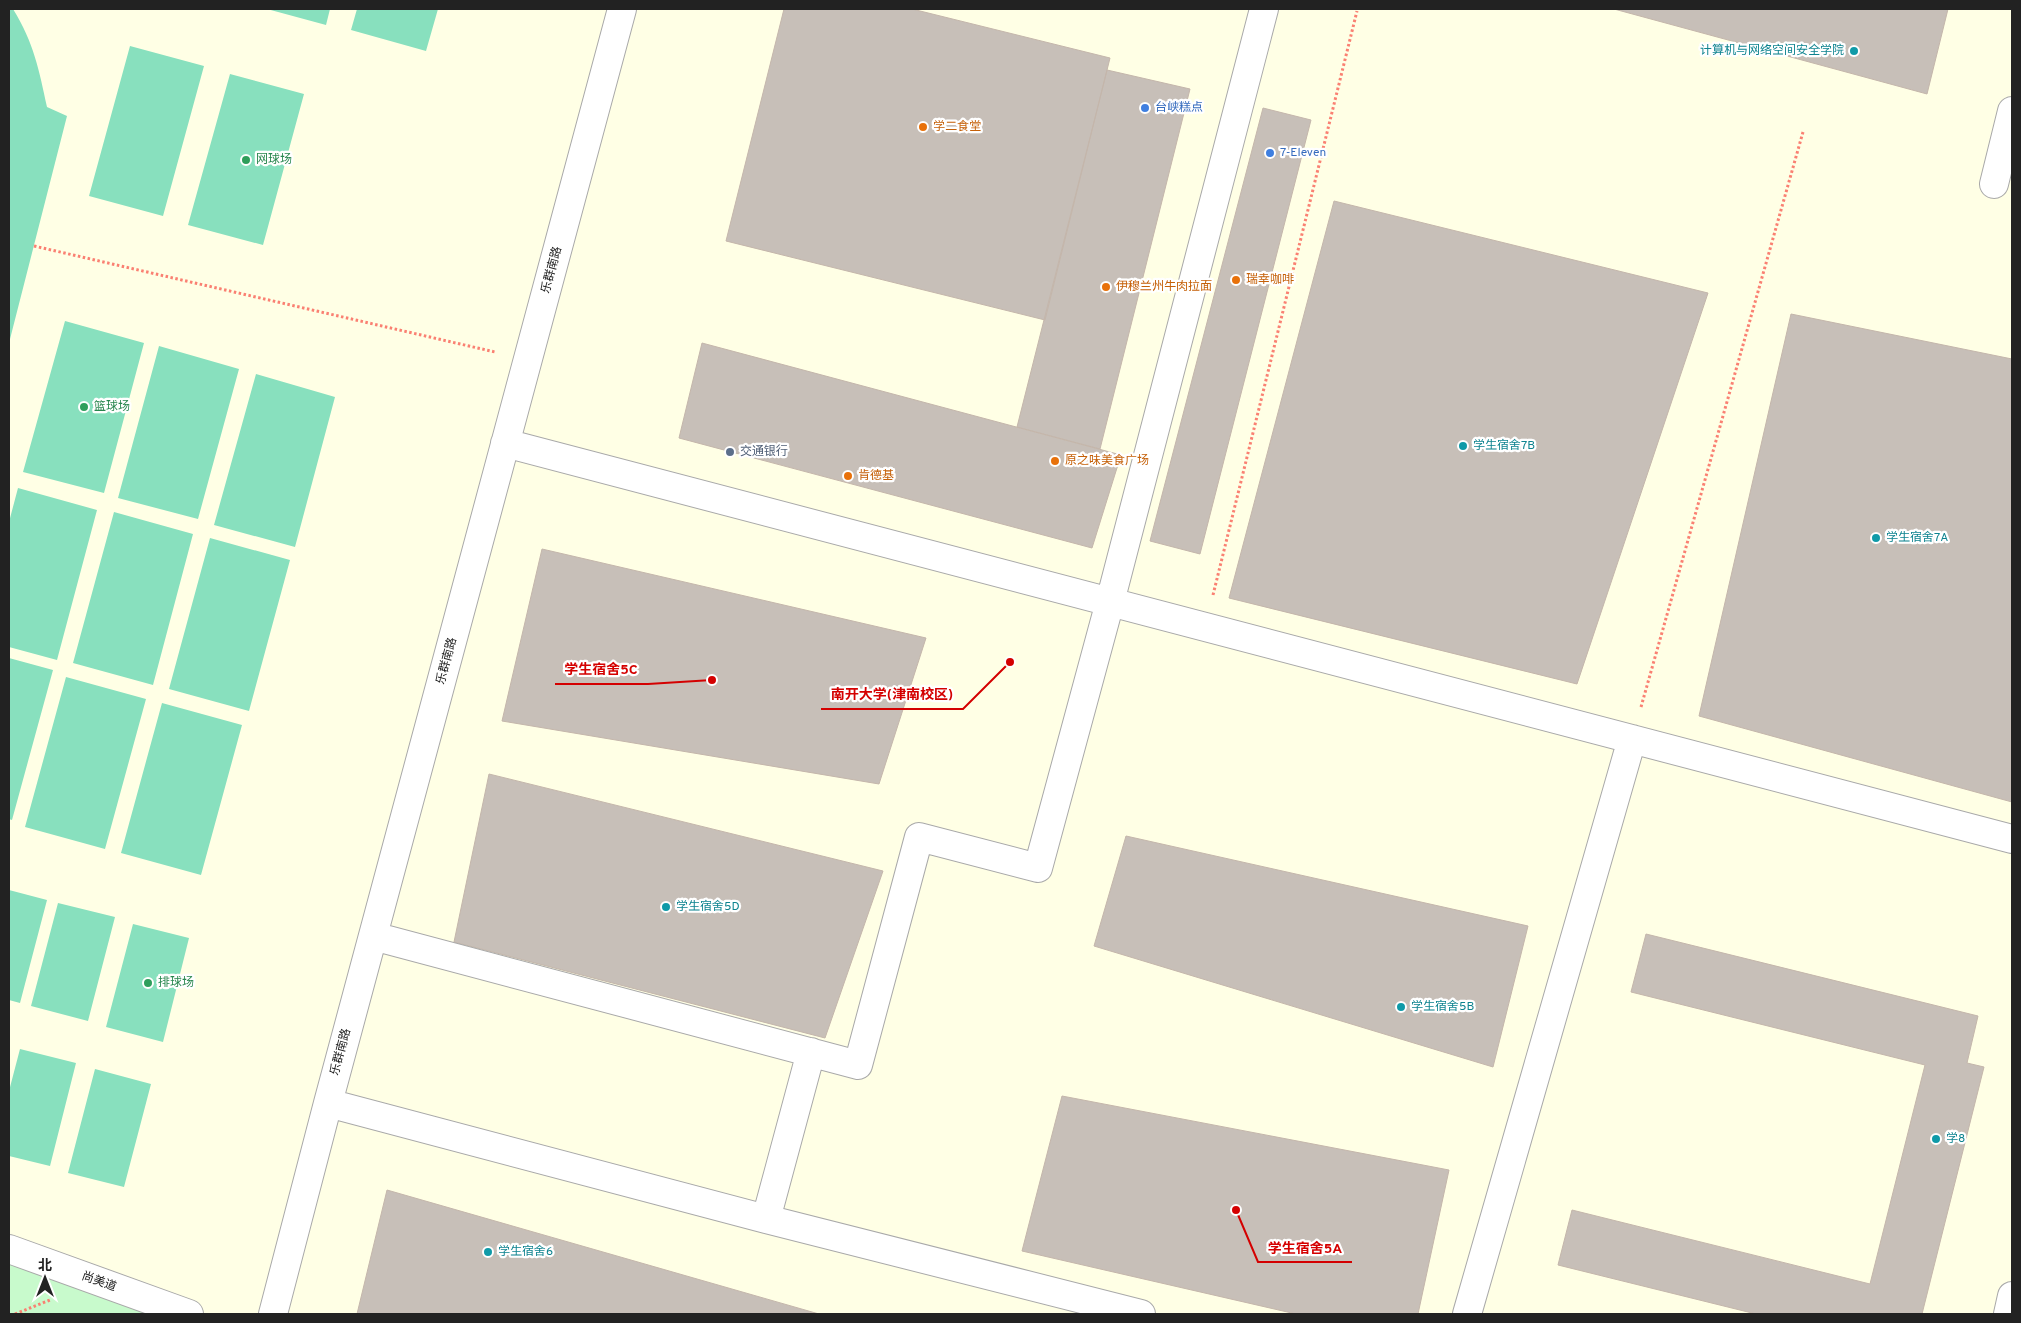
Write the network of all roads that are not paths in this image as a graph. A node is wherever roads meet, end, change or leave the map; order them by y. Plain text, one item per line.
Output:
1 (622, 9) edge
2 (1264, 9) edge
3 (2012, 111) edge
4 (1994, 184) dead end
5 (505, 444) junction
6 (1110, 602) junction
7 (1632, 739) junction
8 (2012, 839) edge
9 (373, 936) junction
10 (811, 1052) junction
11 (328, 1103) junction
12 (766, 1219) junction
13 (9, 1249) edge
14 (2012, 1296) edge
15 (189, 1314) edge
16 (273, 1314) edge
17 (1141, 1314) edge
18 (1467, 1314) edge
19 (2008, 1314) edge

1 - 5 street, 乐群南路
2 - 6 street
3 - 4 street
5 - 6 street
5 - 9 street, 乐群南路
6 - 7 street
6 - 10 street
7 - 8 street
7 - 18 street
9 - 10 street
9 - 11 street, 乐群南路
10 - 12 street
11 - 12 street
11 - 16 street, 乐群南路
12 - 17 street
13 - 15 street, 尚美道
14 - 19 street

